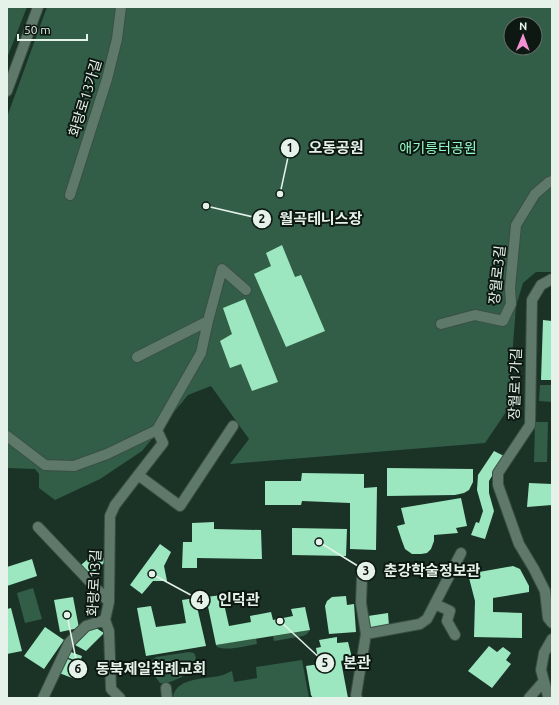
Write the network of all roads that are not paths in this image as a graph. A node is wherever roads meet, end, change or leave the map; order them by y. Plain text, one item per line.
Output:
1 (38, 7) edge
2 (121, 7) edge
3 (7, 91) edge
4 (552, 181) edge
5 (70, 195) dead end
6 (552, 279) edge
7 (246, 290) dead end
8 (208, 321) junction
9 (440, 324) dead end
10 (137, 357) dead end
11 (233, 426) dead end
12 (157, 430) junction
13 (7, 436) edge
14 (138, 475) junction
15 (38, 527) dead end
16 (461, 553) dead end
17 (362, 576) dead end
18 (109, 602) junction
19 (435, 604) junction
20 (105, 620) junction
21 (552, 623) edge
22 (366, 634) junction
23 (455, 636) dead end
24 (552, 639) edge
25 (544, 680) junction
26 (43, 698) edge
27 (120, 698) edge
28 (357, 698) edge
29 (529, 698) edge
30 (550, 698) edge

1 - 3 street
2 - 5 street, 화랑로13가길
4 - 9 street, 장월로3길
6 - 21 street, 장월로1가길
7 - 8 street
8 - 10 street
8 - 12 street
11 - 14 street
12 - 13 street
12 - 14 street, 화랑로13길
14 - 18 street, 화랑로13길
15 - 18 street
16 - 19 street
17 - 22 street
18 - 20 street, 화랑로13길
19 - 22 street
19 - 23 street
20 - 26 street
20 - 27 street, 화랑로13길
22 - 28 street
24 - 25 street
25 - 29 street
25 - 30 street

